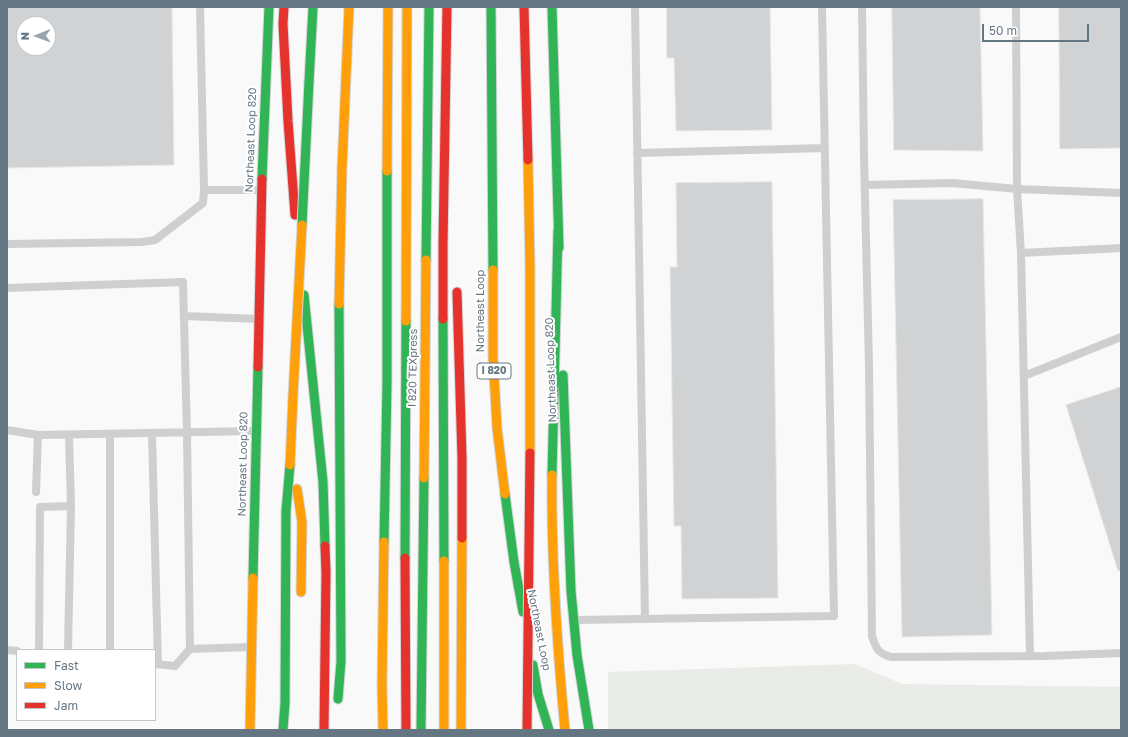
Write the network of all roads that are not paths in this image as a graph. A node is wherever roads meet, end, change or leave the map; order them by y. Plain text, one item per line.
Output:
1 (200, 7) edge
2 (269, 7) edge
3 (284, 7) edge
4 (313, 7) edge
5 (349, 7) edge
6 (388, 7) edge
7 (407, 7) edge
8 (428, 7) edge
9 (447, 7) edge
10 (491, 7) edge
11 (524, 7) edge
12 (552, 7) edge
13 (635, 7) edge
14 (822, 7) edge
15 (862, 7) edge
16 (1016, 7) edge
17 (447, 29) junction
18 (825, 148) junction
19 (637, 153) junction
20 (453, 176) dead end
21 (865, 185) junction
22 (1017, 189) junction
23 (204, 190) junction
24 (261, 190) junction
25 (1121, 193) edge
26 (558, 230) junction
27 (7, 244) edge
28 (1121, 248) edge
29 (1021, 253) junction
30 (457, 284) dead end
31 (7, 288) edge
32 (386, 303) junction
33 (185, 316) junction
34 (257, 319) junction
35 (1121, 337) edge
36 (377, 341) dead end
37 (1024, 376) junction
38 (7, 430) edge
39 (256, 431) junction
40 (187, 433) junction
41 (110, 434) junction
42 (152, 434) junction
43 (38, 435) junction
44 (69, 435) junction
45 (291, 454) junction
46 (36, 492) dead end
47 (71, 506) junction
48 (300, 601) dead end
49 (645, 619) junction
50 (574, 620) junction
51 (252, 647) junction
52 (39, 649) edge
53 (68, 649) edge
54 (110, 649) edge
55 (156, 649) edge
56 (190, 649) junction
57 (1121, 653) edge
58 (1030, 656) junction
59 (156, 664) edge
60 (337, 707) dead end
61 (250, 730) edge
62 (283, 730) edge
63 (324, 730) edge
64 (383, 730) edge
65 (406, 730) edge
66 (421, 730) edge
67 (444, 730) edge
68 (461, 730) edge
69 (527, 730) edge
70 (549, 730) edge
71 (566, 730) edge
72 (589, 730) edge

1 - 23 lane
2 - 24 main road, Northeast Loop 820
3 - 63 main road
4 - 45 main road, bridge
5 - 60 main road
6 - 32 main road
7 - 65 main road, I 820 TEXpress
8 - 66 main road, I 820 TEXpress
9 - 17 main road
10 - 70 main road, Northeast Loop / I 820
11 - 69 main road, bridge
12 - 26 main road, Northeast Loop 820
13 - 19 lane
14 - 18 lane
15 - 21 lane
16 - 22 lane
17 - 20 main road
17 - 67 main road
18 - 19 lane
18 - 49 lane
19 - 49 lane
21 - 22 lane
21 - 58 lane
22 - 25 lane
22 - 29 lane
23 - 24 lane
23 - 27 lane
24 - 34 main road, Northeast Loop 820
26 - 50 main road, Northeast Loop 820
26 - 71 main road
28 - 29 lane
29 - 37 lane
30 - 68 main road
31 - 33 lane
32 - 36 main road
32 - 64 main road
33 - 34 lane
33 - 40 lane
34 - 39 main road, Northeast Loop 820
35 - 37 lane
37 - 58 lane
38 - 43 lane
39 - 40 lane
39 - 51 main road, Northeast Loop 820
40 - 42 lane
40 - 56 lane
41 - 42 lane
41 - 44 lane
41 - 54 lane
42 - 55 lane
43 - 44 lane
43 - 46 lane
44 - 47 lane
45 - 48 main road
45 - 62 main road
47 - 52 lane
47 - 53 lane
49 - 50 lane
50 - 72 main road, Northeast Loop 820
51 - 56 lane
51 - 61 main road, Northeast Loop 820
56 - 59 lane
57 - 58 lane

